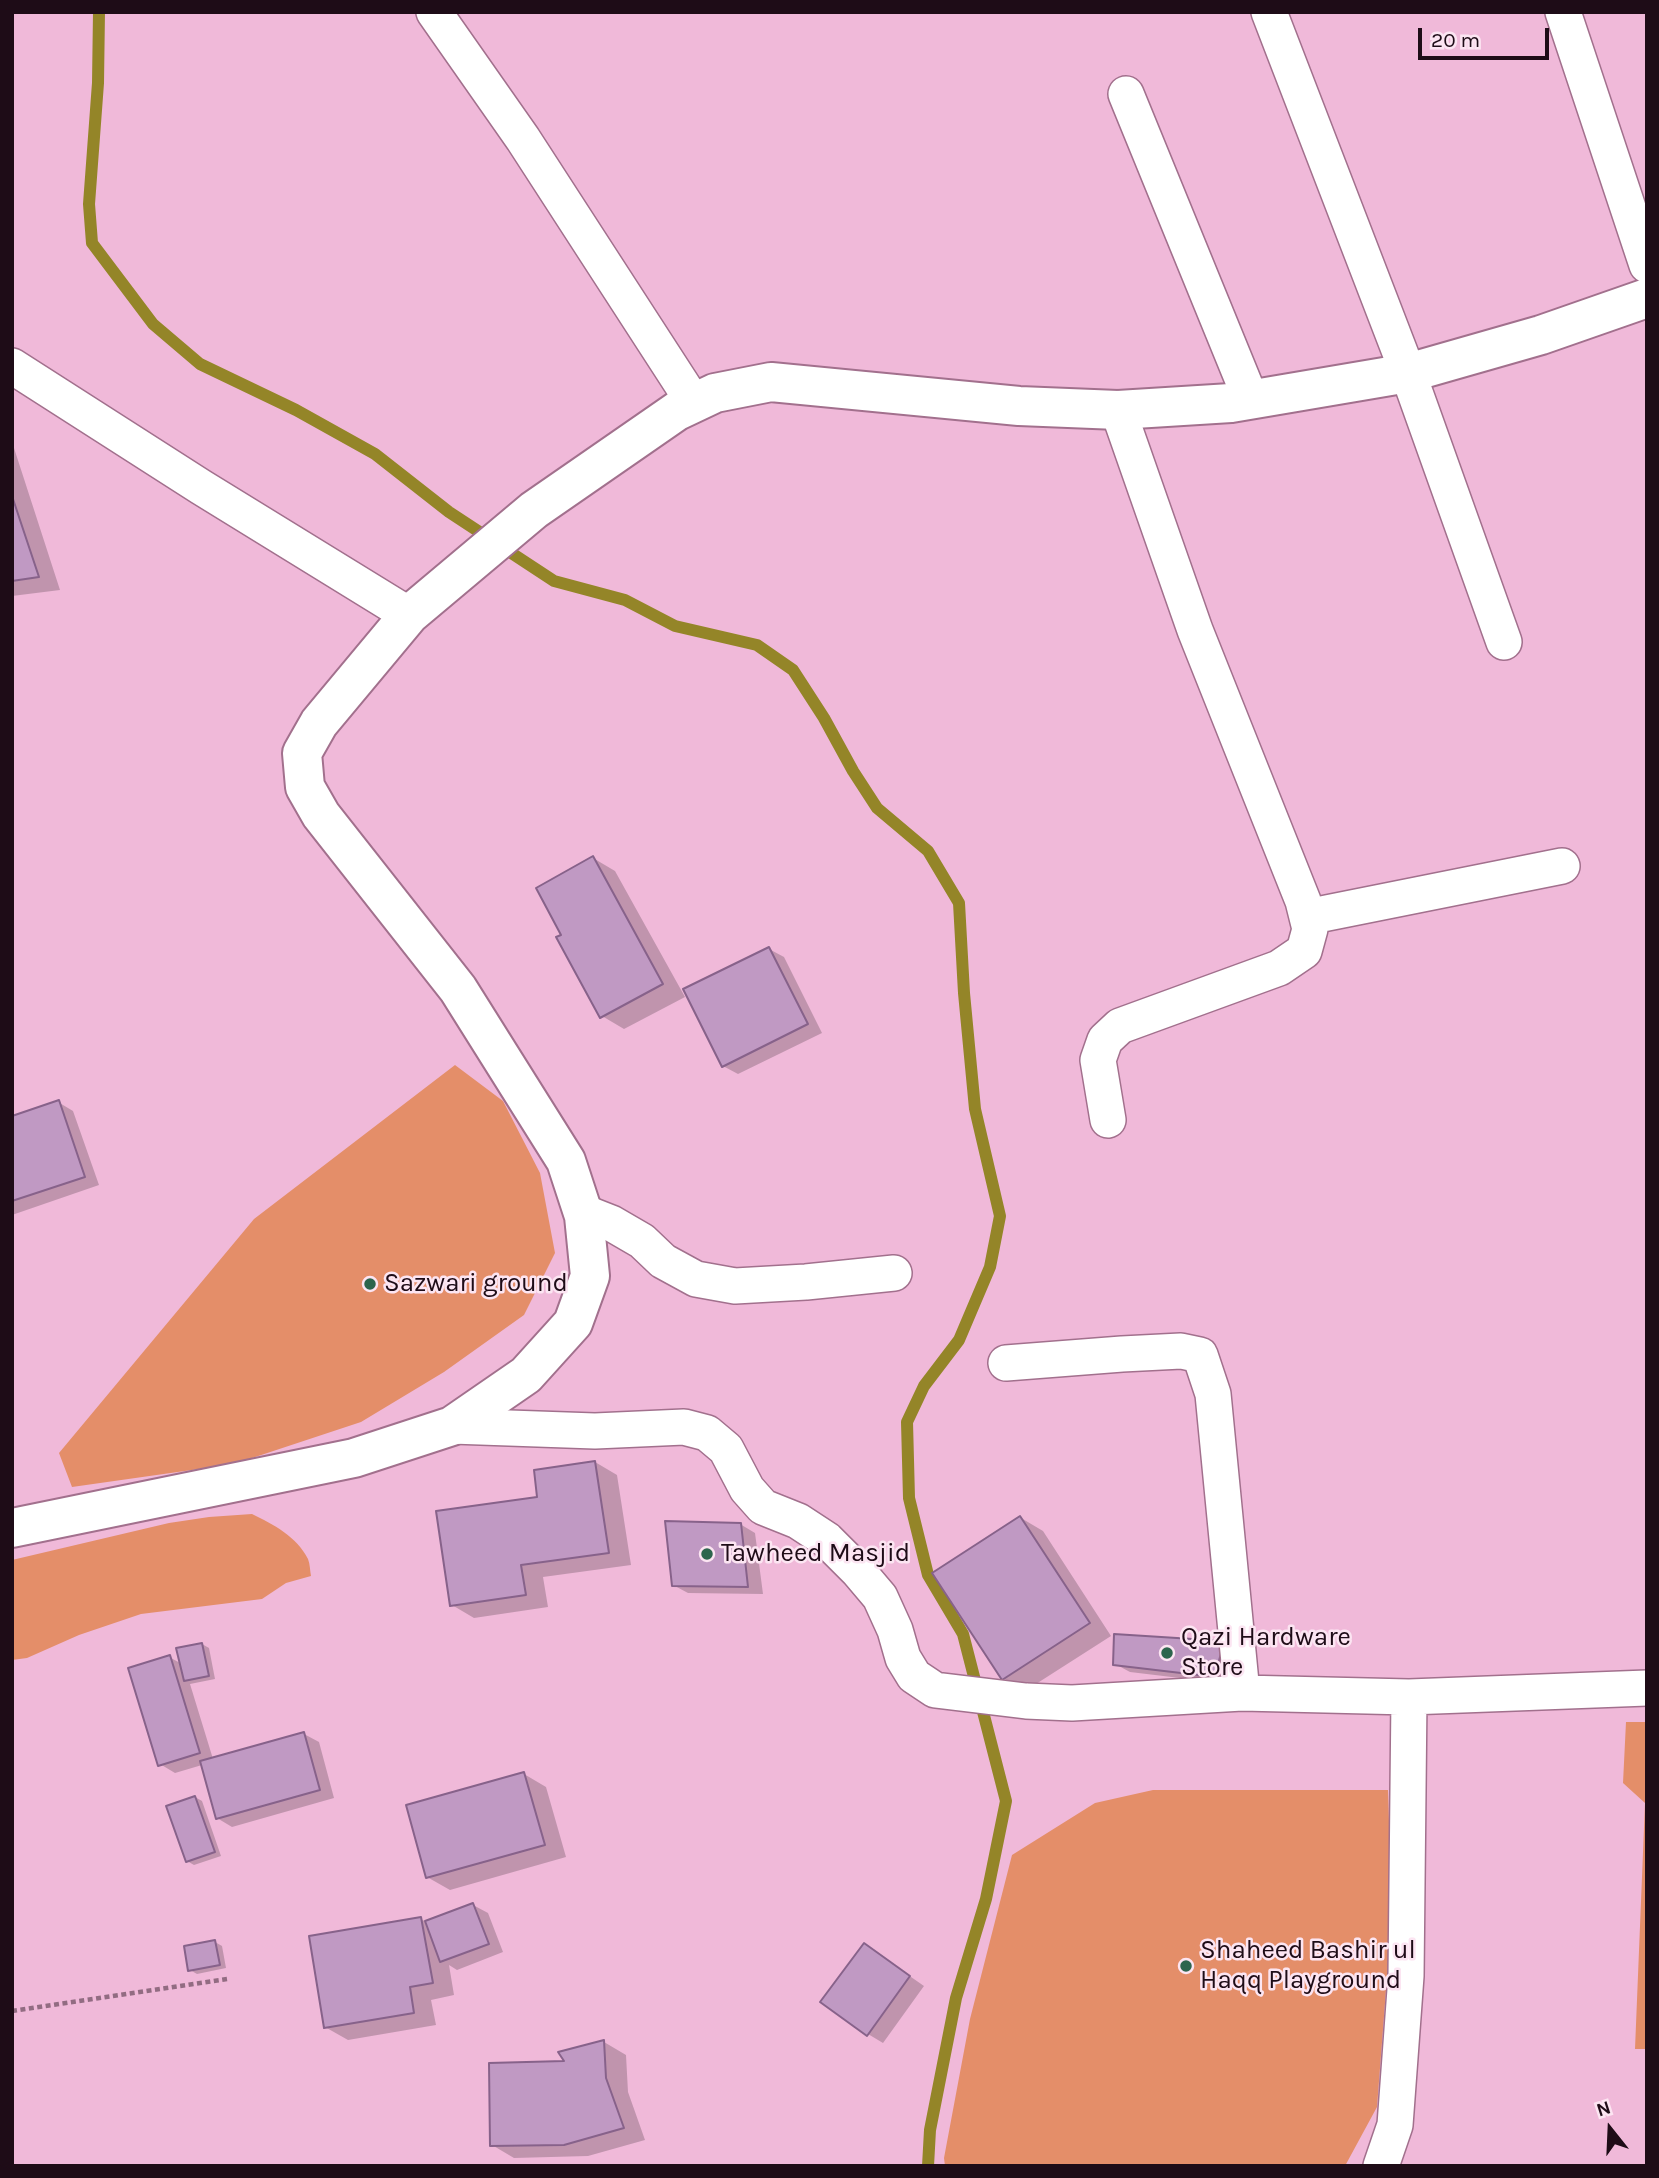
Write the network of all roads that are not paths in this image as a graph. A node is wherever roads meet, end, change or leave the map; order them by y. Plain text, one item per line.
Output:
1 (434, 12) edge
2 (1269, 12) edge
3 (1563, 12) edge
4 (1126, 94) dead end
5 (1647, 265) edge
6 (1647, 298) edge
7 (12, 366) edge
8 (1408, 373) junction
9 (1251, 400) junction
10 (694, 402) junction
11 (1118, 410) junction
12 (409, 615) junction
13 (1504, 642) dead end
14 (1562, 866) dead end
15 (1307, 917) junction
16 (1108, 1120) dead end
17 (583, 1212) junction
18 (894, 1273) dead end
19 (1006, 1363) dead end
20 (453, 1426) junction
21 (12, 1528) edge
22 (1647, 1688) edge
23 (1242, 1693) junction
24 (1409, 1697) junction
25 (1381, 2166) edge

1 - 10 street
2 - 8 street
3 - 5 street
4 - 9 street
6 - 8 street
7 - 12 street
8 - 9 street
8 - 13 street
9 - 11 street
10 - 11 street
10 - 12 street
11 - 15 street
12 - 17 street
14 - 15 street
15 - 16 street
17 - 18 street
17 - 20 street
19 - 23 street
20 - 21 street
20 - 23 street
22 - 24 street
23 - 24 street
24 - 25 street

